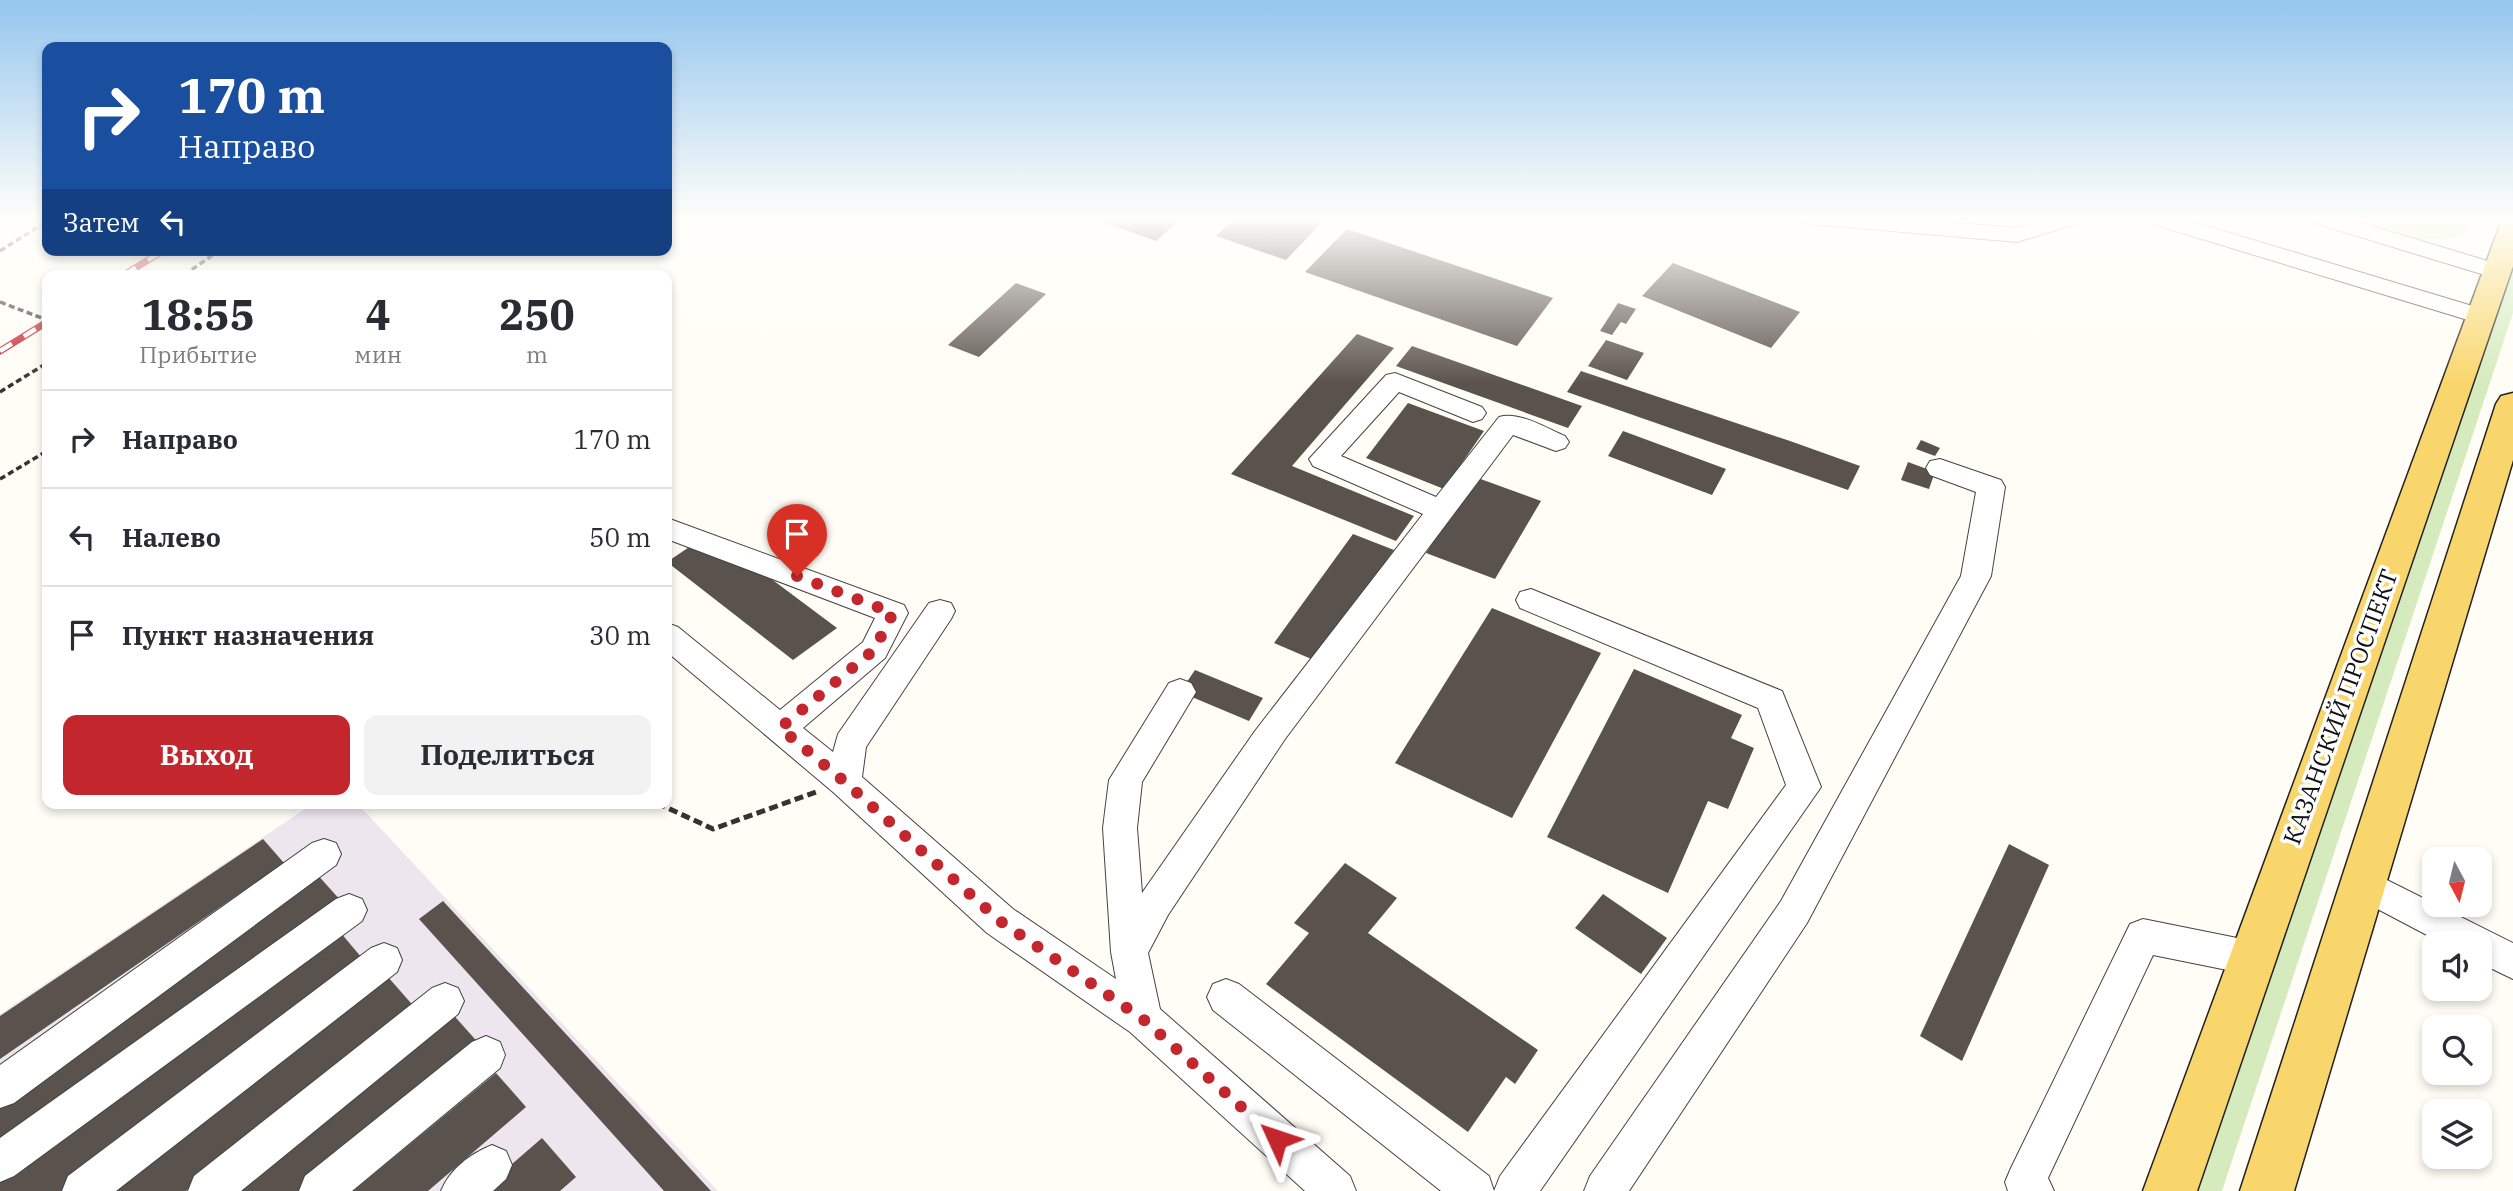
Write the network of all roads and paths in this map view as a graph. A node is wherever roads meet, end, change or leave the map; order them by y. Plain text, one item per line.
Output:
1 (2337, 273) edge
2 (2495, 273) edge
3 (0, 302) edge
4 (2480, 316) junction
5 (42, 318) edge
6 (42, 366) edge
7 (0, 392) edge
8 (2513, 404) edge
9 (1473, 413) dead end
10 (1556, 442) dead end
11 (42, 455) edge
12 (1940, 468) dead end
13 (0, 479) edge
14 (1441, 511) junction
15 (672, 530) edge
16 (1531, 600) dead end
17 (940, 611) dead end
18 (672, 639) edge
19 (1180, 692) dead end
20 (780, 728) junction
21 (845, 782) junction
22 (670, 809) edge
23 (324, 854) dead end
24 (2363, 884) junction
25 (349, 910) dead end
26 (2453, 931) edge
27 (2492, 951) edge
28 (1129, 952) junction
29 (2252, 958) junction
30 (384, 960) dead end
31 (2513, 962) edge
32 (1226, 997) dead end
33 (445, 1001) dead end
34 (1143, 1019) junction
35 (486, 1055) dead end
36 (0, 1089) edge
37 (0, 1162) edge
38 (492, 1165) dead end
39 (83, 1191) edge
40 (209, 1191) edge
41 (320, 1191) edge
42 (462, 1191) edge
43 (1335, 1191) edge
44 (1474, 1191) edge
45 (1515, 1191) edge
46 (1605, 1191) edge
47 (2033, 1191) edge
48 (2170, 1191) edge
49 (2267, 1191) edge

1 - 4 lane
2 - 4 main road, КАЗАНСКИЙ ПРОСПЕКТ
3 - 5 path
4 - 29 main road, КАЗАНСКИЙ ПРОСПЕКТ
6 - 7 path
8 - 24 main road
9 - 14 lane
10 - 14 lane
11 - 13 path
12 - 46 lane
14 - 28 lane
15 - 20 lane
16 - 45 lane
17 - 21 lane
18 - 20 lane
19 - 28 lane
20 - 21 lane
21 - 22 path
21 - 34 lane
23 - 36 lane
24 - 26 lane
24 - 49 main road
25 - 37 lane
27 - 31 lane
28 - 34 lane
29 - 47 lane
29 - 48 main road, КАЗАНСКИЙ ПРОСПЕКТ
30 - 39 lane
32 - 44 lane
33 - 40 lane
34 - 43 lane
35 - 41 lane
38 - 42 lane

